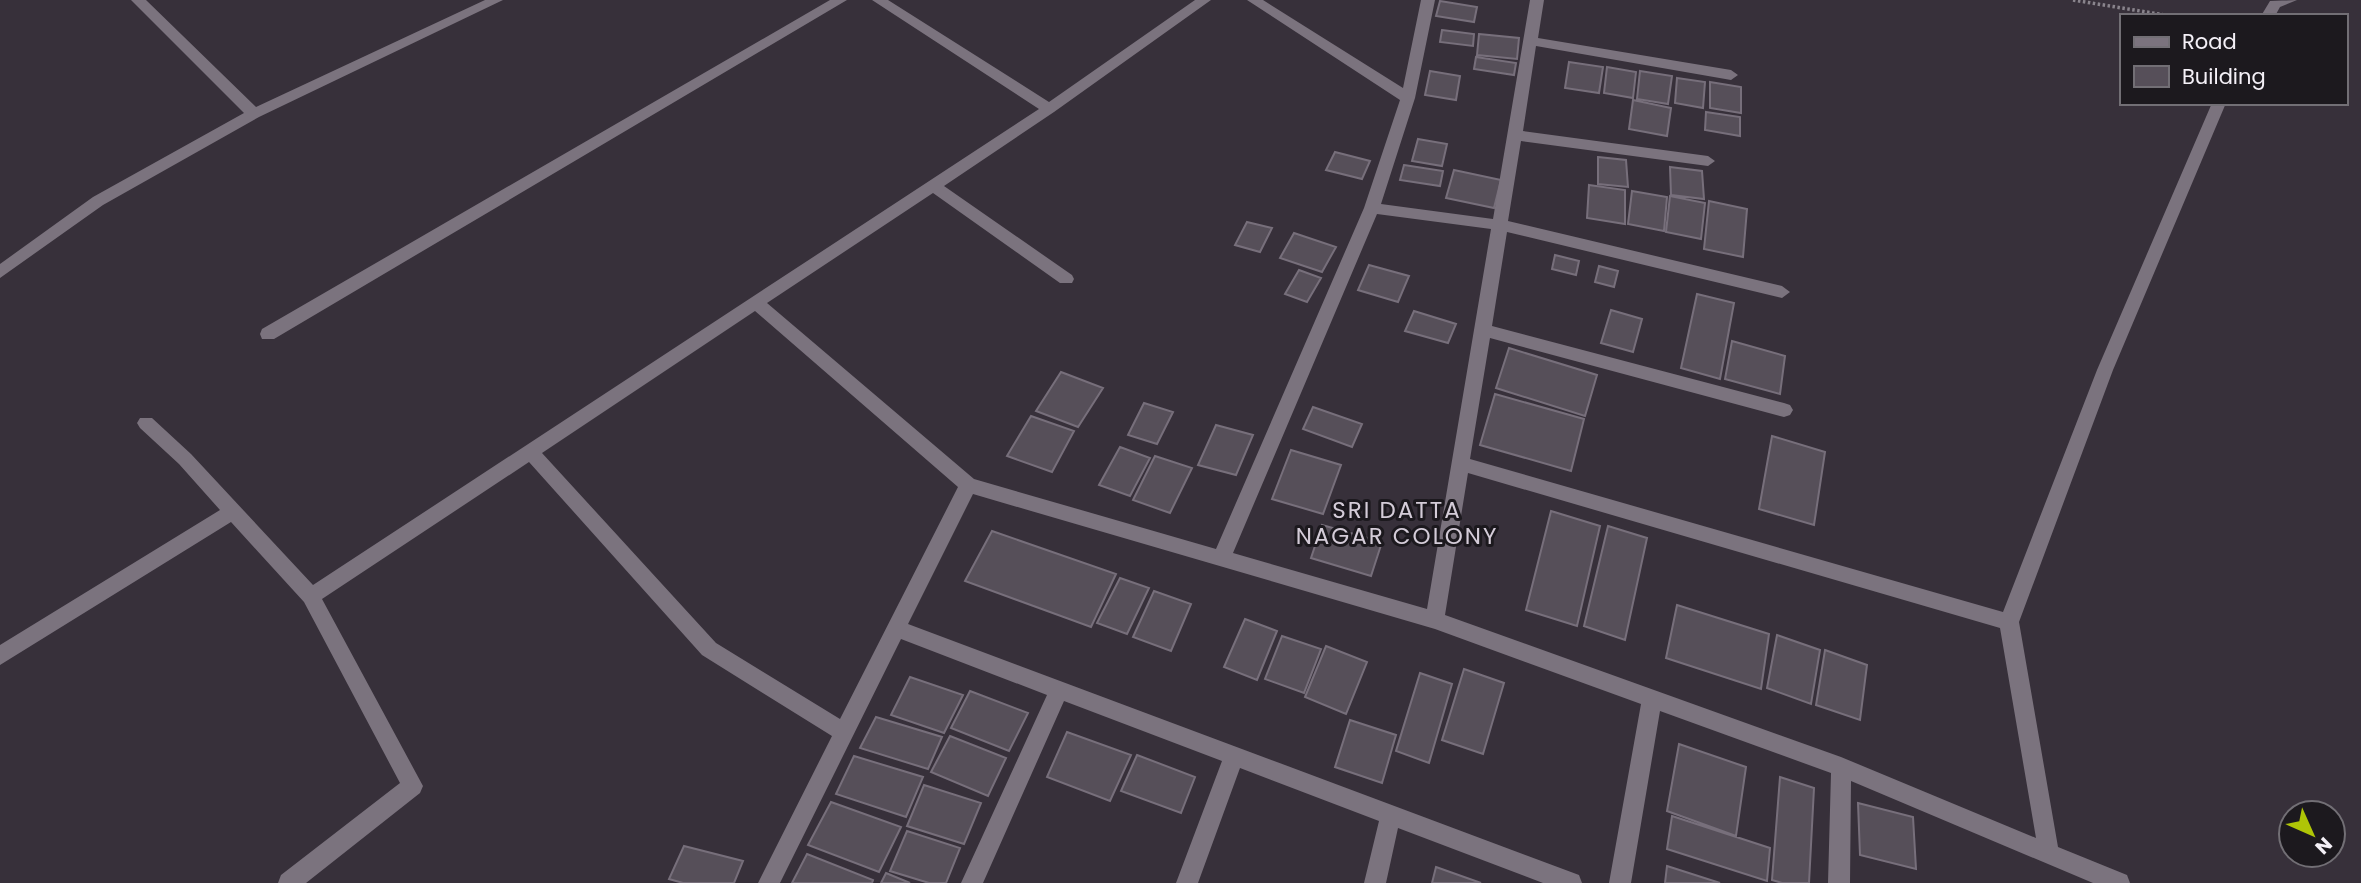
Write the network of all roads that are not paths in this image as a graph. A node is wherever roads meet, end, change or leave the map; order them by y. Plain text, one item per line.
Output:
1 (138, 0) edge
2 (496, 0) edge
3 (840, 0) edge
4 (879, 0) edge
5 (1204, 0) edge
6 (1254, 0) edge
7 (1428, 0) edge
8 (1537, 0) edge
9 (2290, 0) edge
10 (2269, 14) edge
11 (1530, 41) junction
12 (1731, 75) dead end
13 (1408, 98) junction
14 (2218, 105) edge
15 (1049, 109) junction
16 (254, 114) junction
17 (1515, 135) junction
18 (1708, 161) dead end
19 (933, 186) junction
20 (1371, 208) junction
21 (1500, 225) junction
22 (0, 272) edge
23 (1066, 279) dead end
24 (1782, 292) dead end
25 (756, 303) junction
26 (1483, 330) junction
27 (268, 334) dead end
28 (1784, 410) dead end
29 (146, 423) dead end
30 (528, 450) junction
31 (1461, 464) junction
32 (968, 485) junction
33 (233, 511) junction
34 (1221, 559) junction
35 (311, 596) junction
36 (1435, 620) junction
37 (2010, 622) junction
38 (897, 629) junction
39 (0, 656) edge
40 (1059, 690) junction
41 (1652, 698) junction
42 (845, 733) junction
43 (1234, 756) junction
44 (1841, 767) junction
45 (1391, 815) junction
46 (2049, 854) junction
47 (289, 883) edge
48 (769, 883) edge
49 (972, 883) edge
50 (1187, 883) edge
51 (1375, 883) edge
52 (1571, 883) edge
53 (1620, 883) edge
54 (1839, 883) edge
55 (2119, 883) edge

1 - 16 street
2 - 16 street
3 - 27 street
4 - 15 street
5 - 15 street
6 - 13 street
7 - 13 street
8 - 11 street
9 - 10 street
11 - 12 street
11 - 17 street
13 - 20 street
14 - 37 street
15 - 19 street
16 - 22 street
17 - 18 street
17 - 21 street
19 - 23 street
19 - 25 street
20 - 21 street
20 - 34 street
21 - 24 street
21 - 26 street
25 - 30 street
25 - 32 street
26 - 28 street
26 - 31 street
29 - 33 street
30 - 35 street
30 - 42 street
31 - 36 street
31 - 37 street
32 - 34 street
32 - 38 street
33 - 35 street
33 - 39 street
34 - 36 street
35 - 47 street
36 - 41 street
37 - 46 street
38 - 40 street
38 - 42 street
40 - 43 street
40 - 49 street
41 - 44 street
41 - 53 street
42 - 48 street
43 - 45 street
43 - 50 street
44 - 46 street
44 - 54 street
45 - 51 street
45 - 52 street
46 - 55 street

